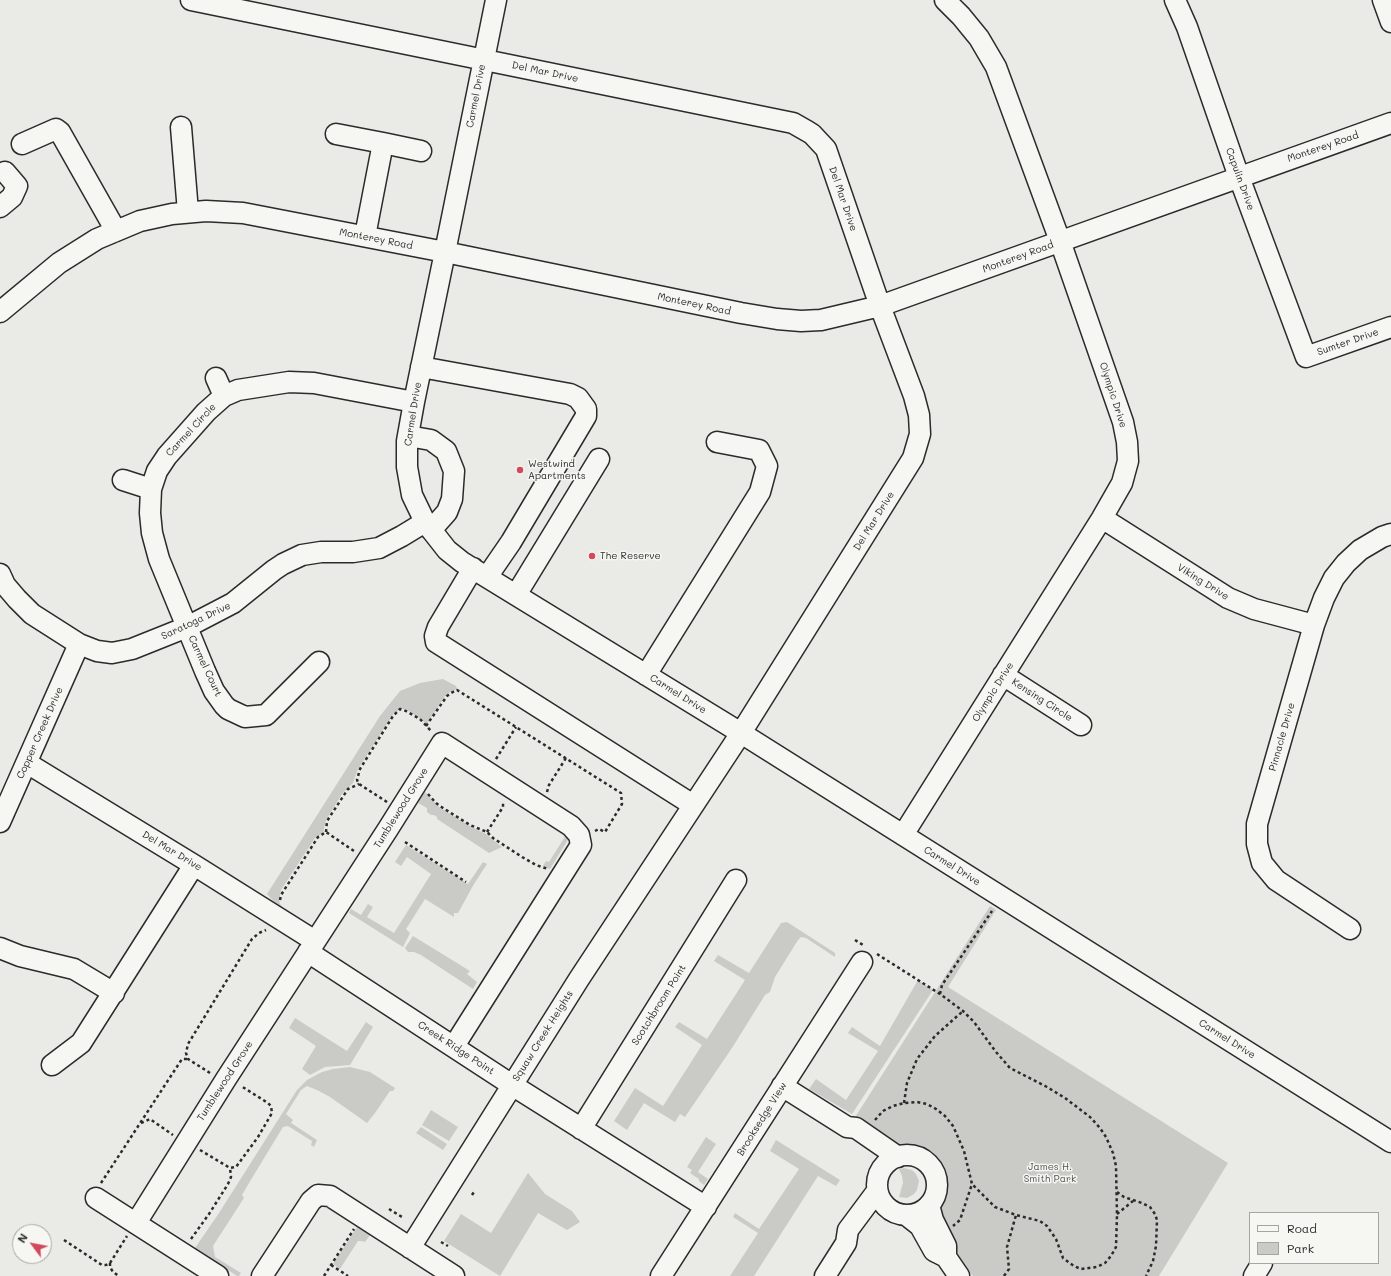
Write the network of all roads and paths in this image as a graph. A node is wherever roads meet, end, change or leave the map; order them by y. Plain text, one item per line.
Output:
1 (191, 0) edge
2 (496, 0) edge
3 (945, 0) edge
4 (1175, 0) edge
5 (1383, 0) edge
6 (1391, 22) edge
7 (484, 60) junction
8 (1391, 123) edge
9 (181, 127) dead end
10 (336, 134) dead end
11 (383, 143) junction
12 (22, 144) dead end
13 (421, 151) dead end
14 (5, 172) dead end
15 (1239, 177) junction
16 (0, 207) edge
17 (188, 212) junction
18 (116, 231) junction
19 (366, 236) junction
20 (1060, 242) junction
21 (445, 252) junction
22 (3, 303) edge
23 (880, 306) junction
24 (1391, 327) edge
25 (1306, 357) joint
26 (421, 366) junction
27 (216, 378) dead end
28 (224, 396) junction
29 (414, 402) junction
30 (408, 436) junction
31 (717, 442) dead end
32 (599, 459) dead end
33 (123, 480) dead end
34 (151, 489) junction
35 (1102, 518) junction
36 (428, 526) junction
37 (1391, 534) edge
38 (480, 573) junction
39 (0, 574) edge
40 (516, 595) junction
41 (1314, 625) junction
42 (187, 627) junction
43 (79, 644) junction
44 (319, 662) dead end
45 (646, 675) junction
46 (1004, 675) junction
47 (426, 726) junction
48 (1082, 726) dead end
49 (516, 727) junction
50 (741, 733) junction
51 (442, 742) junction
52 (566, 758) junction
53 (27, 764) junction
54 (487, 772) junction
55 (359, 784) junction
56 (508, 786) junction
57 (427, 792) dead end
58 (693, 805) junction
59 (540, 806) junction
60 (400, 810) junction
61 (0, 822) edge
62 (680, 826) joint
63 (326, 832) junction
64 (487, 832) junction
65 (903, 835) junction
66 (580, 838) junction
67 (405, 842) dead end
68 (368, 860) junction
69 (194, 865) junction
70 (551, 870) dead end
71 (736, 880) dead end
72 (466, 882) dead end
73 (1000, 897) junction
74 (279, 910) junction
75 (1350, 929) dead end
76 (855, 940) dead end
77 (312, 947) junction
78 (0, 948) edge
79 (867, 953) junction
80 (114, 993) junction
81 (940, 994) junction
82 (963, 1011) junction
83 (454, 1046) junction
84 (188, 1059) junction
85 (52, 1065) dead end
86 (225, 1082) junction
87 (512, 1085) junction
88 (782, 1086) junction
89 (904, 1103) junction
90 (147, 1112) junction
91 (150, 1119) junction
92 (141, 1123) junction
93 (872, 1124) dead end
94 (580, 1129) junction
95 (1391, 1142) edge
96 (186, 1143) junction
97 (890, 1163) junction
98 (230, 1168) junction
99 (972, 1184) junction
100 (877, 1191) junction
101 (98, 1192) joint
102 (474, 1192) dead end
103 (1117, 1192) junction
104 (472, 1195) dead end
105 (1133, 1201) junction
106 (929, 1205) junction
107 (706, 1207) junction
108 (389, 1209) dead end
109 (899, 1214) junction
110 (1117, 1214) junction
111 (1016, 1215) junction
112 (362, 1216) junction
113 (402, 1217) dead end
114 (136, 1223) junction
115 (953, 1226) dead end
116 (192, 1236) dead end
117 (64, 1240) dead end
118 (441, 1242) dead end
119 (846, 1243) junction
120 (448, 1246) dead end
121 (410, 1248) junction
122 (946, 1257) junction
123 (110, 1263) junction
124 (1261, 1264) edge
125 (331, 1265) junction
126 (119, 1276) edge
127 (218, 1276) edge
128 (262, 1276) edge
129 (324, 1276) edge
130 (348, 1276) edge
131 (454, 1276) edge
132 (661, 1276) edge
133 (825, 1276) edge
134 (959, 1276) edge
135 (1004, 1276) edge
136 (1146, 1276) edge
137 (1254, 1276) edge

1 - 7 street, Del Mar Drive
2 - 7 street, Carmel Drive
3 - 20 street, Olympic Drive
4 - 15 street, Capulin Drive
5 - 6 street
7 - 21 street, Carmel Drive
7 - 23 street, Del Mar Drive
8 - 15 street, Monterey Road
9 - 17 street
10 - 11 street
11 - 13 street
11 - 19 street
12 - 18 street
14 - 16 street
15 - 20 street, Monterey Road
15 - 25 street, Capulin Drive
17 - 18 street, Monterey Road
17 - 19 street, Monterey Road
18 - 22 street, Monterey Road
19 - 21 street, Monterey Road
20 - 23 street, Monterey Road
20 - 35 street, Olympic Drive
21 - 23 street, Monterey Road
21 - 26 street, Carmel Drive
23 - 50 street, Del Mar Drive
24 - 25 street, Sumter Drive
26 - 29 street, Carmel Drive
26 - 38 street
27 - 28 street
28 - 29 street, Carmel Circle
28 - 34 street, Carmel Circle
29 - 30 street, Carmel Drive
30 - 36 street, Carmel Drive
30 - 36 street, Saratoga Drive
31 - 45 street
32 - 40 street
33 - 34 street
34 - 42 street, Carmel Circle
35 - 41 street, Viking Drive
35 - 46 street, Olympic Drive
36 - 38 street, Carmel Drive
36 - 42 street, Saratoga Drive
37 - 41 street, Pinnacle Drive
38 - 40 street, Carmel Drive
38 - 58 street
39 - 43 street, Saratoga Drive
40 - 45 street, Carmel Drive
41 - 75 street, Pinnacle Drive
42 - 43 street, Saratoga Drive
42 - 44 street, Carmel Court
43 - 53 street, Copper Creek Drive
45 - 50 street, Carmel Drive
46 - 48 street, Kensing Circle
46 - 65 street, Olympic Drive
47 - 49 path
47 - 51 path
47 - 55 path
49 - 52 path
49 - 54 path
50 - 58 street, Del Mar Drive
50 - 65 street, Carmel Drive
51 - 54 street
51 - 60 street, Tumblewood Grove
52 - 59 path
52 - 66 path
53 - 61 street, Copper Creek Drive
53 - 69 street, Del Mar Drive
54 - 56 street
55 - 60 path
55 - 63 path
56 - 59 street
56 - 64 path
57 - 64 path
58 - 62 street, Del Mar Drive
59 - 66 street
60 - 68 street, Tumblewood Grove
62 - 87 street, Squaw Creek Heights
63 - 68 path
63 - 74 path
64 - 70 path
65 - 73 street, Carmel Drive
66 - 83 street
67 - 72 path
68 - 77 street, Tumblewood Grove
69 - 74 street, Del Mar Drive
69 - 80 street
71 - 94 street, Scotchbroom Point
73 - 81 path
73 - 95 street, Carmel Drive
74 - 77 street, Del Mar Drive
74 - 84 path
76 - 79 path
77 - 83 street, Creek Ridge Point
77 - 86 street, Tumblewood Grove
78 - 80 street
79 - 81 path
79 - 88 street, Brooksedge View
80 - 85 street
81 - 82 path
82 - 89 path
82 - 103 path
83 - 87 street, Creek Ridge Point
84 - 86 path
84 - 90 path
86 - 96 street, Tumblewood Grove
86 - 98 path
87 - 94 street, Creek Ridge Point
87 - 121 street, Squaw Creek Heights
88 - 97 street
88 - 107 street, Brooksedge View
89 - 93 path
89 - 99 path
90 - 91 path
90 - 92 path
91 - 92 path
91 - 96 path
92 - 101 path
94 - 107 street, Creek Ridge Point
96 - 98 path
96 - 114 street, Tumblewood Grove
97 - 100 street
97 - 106 street
98 - 116 path
99 - 111 path
99 - 115 path
100 - 109 street
100 - 119 street
101 - 114 street
102 - 104 path
103 - 105 path
103 - 110 path
105 - 110 path
105 - 136 path
106 - 109 street
106 - 122 street
107 - 132 street, Brooksedge View
108 - 113 path
109 - 119 street
109 - 122 street
110 - 111 path
111 - 135 path
112 - 121 street
112 - 125 path
112 - 128 street
114 - 123 path
114 - 127 street
117 - 123 path
118 - 120 path
119 - 133 street
121 - 131 street
122 - 134 street
123 - 126 path
124 - 137 street
125 - 129 path
125 - 130 path

